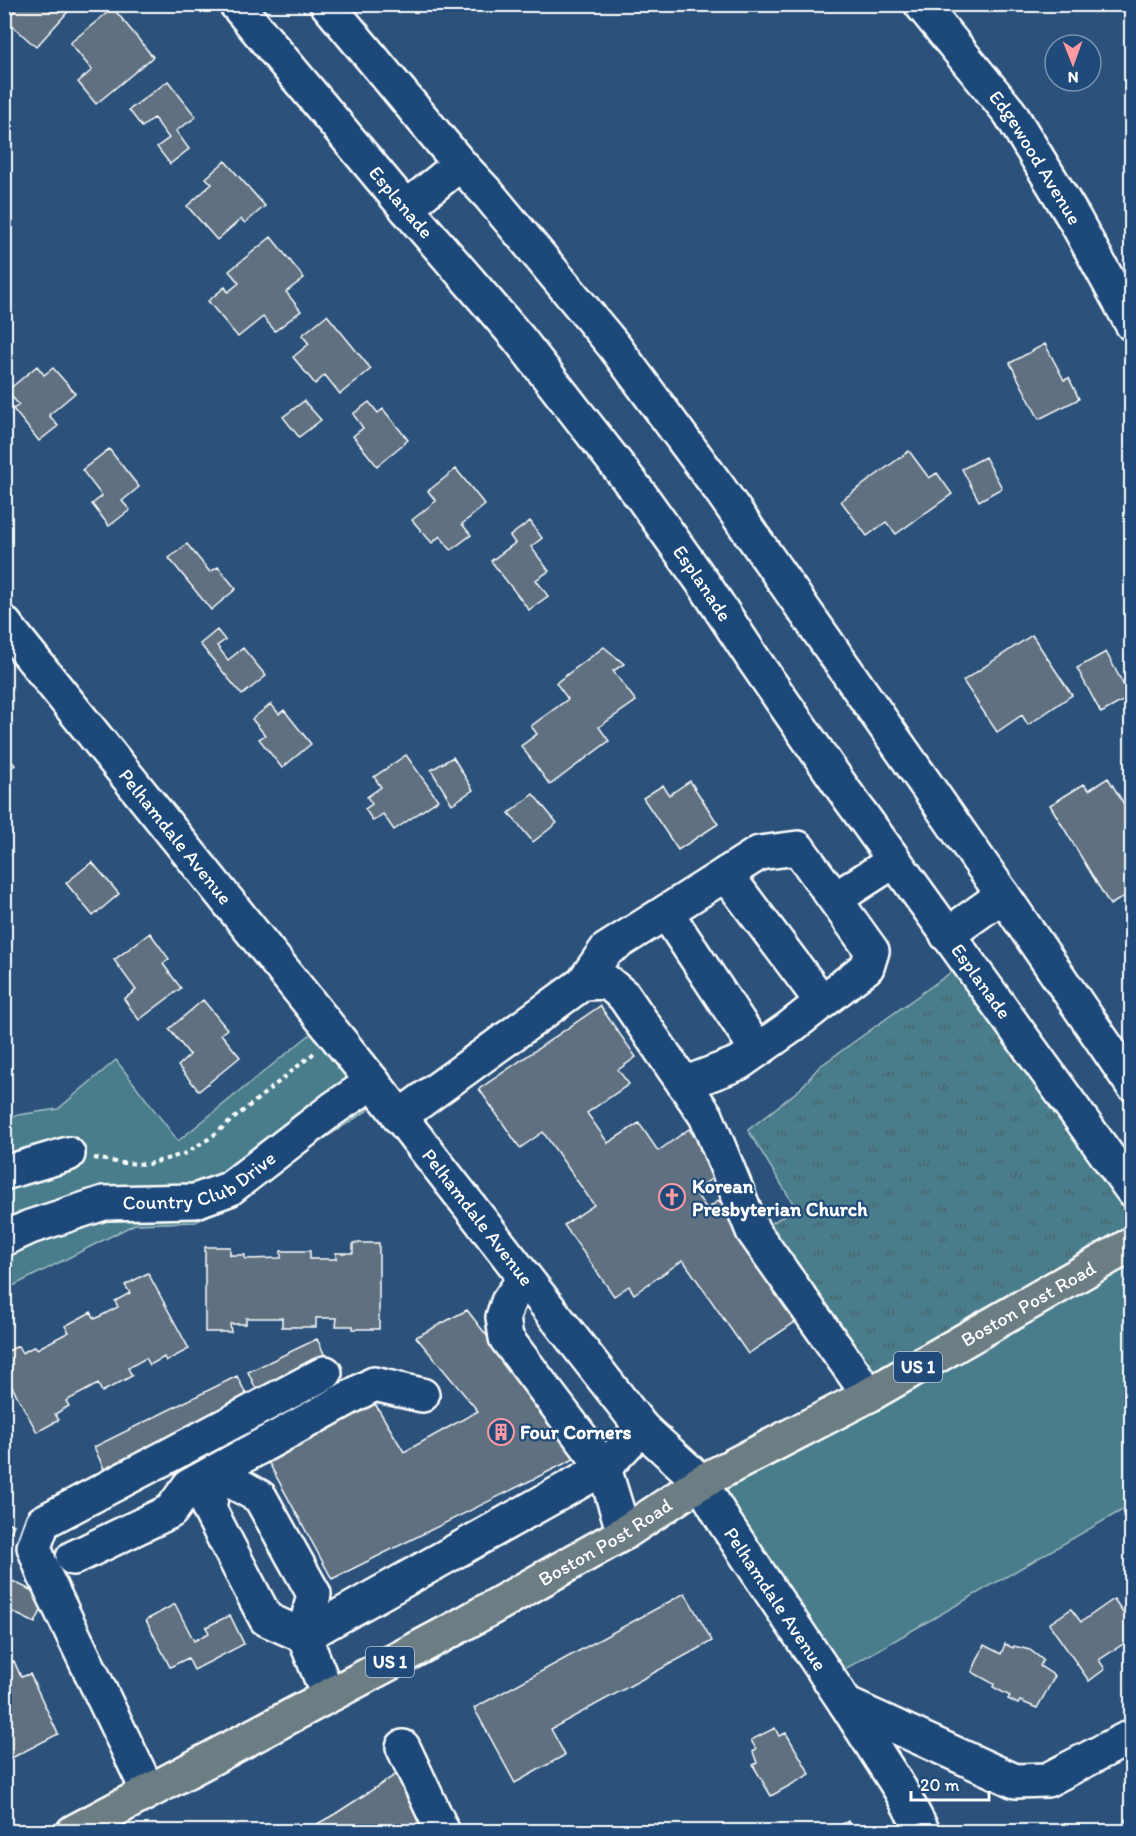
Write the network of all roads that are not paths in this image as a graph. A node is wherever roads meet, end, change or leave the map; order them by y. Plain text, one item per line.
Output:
1 (236, 4) edge
2 (327, 4) edge
3 (921, 4) edge
4 (460, 164) junction
5 (406, 208) junction
6 (1131, 324) edge
7 (4, 622) edge
8 (894, 861) junction
9 (726, 874) junction
10 (1003, 895) junction
11 (835, 899) junction
12 (666, 912) junction
13 (947, 935) junction
14 (583, 983) junction
15 (822, 1002) junction
16 (757, 1050) junction
17 (373, 1082) junction
18 (684, 1084) junction
19 (1131, 1084) edge
20 (399, 1117) junction
21 (68, 1154) road end
22 (4, 1173) edge
23 (1131, 1190) edge
24 (5, 1238) edge
25 (1131, 1244) edge
26 (524, 1279) junction
27 (325, 1373) dead end
28 (422, 1395) dead end
29 (869, 1395) junction
30 (642, 1428) junction
31 (604, 1468) junction
32 (215, 1472) junction
33 (700, 1482) junction
34 (624, 1533) junction
35 (73, 1558) dead end
36 (304, 1636) junction
37 (328, 1695) junction
38 (846, 1704) junction
39 (1131, 1736) edge
40 (403, 1746) dead end
41 (148, 1791) junction
42 (73, 1832) edge
43 (443, 1832) edge
44 (922, 1832) edge

1 - 5 street, Esplanade
2 - 4 street
3 - 6 street, Edgewood Avenue
4 - 5 street
4 - 10 street
5 - 8 street, Esplanade
7 - 17 street, Pelhamdale Avenue
8 - 11 street
8 - 13 street, Esplanade
9 - 11 street
9 - 12 street
9 - 15 street
10 - 13 street
10 - 19 street
11 - 15 street
12 - 14 street
12 - 16 street
13 - 23 street, Esplanade
14 - 18 street
14 - 20 street
15 - 16 street
16 - 18 street
17 - 20 street, Pelhamdale Avenue
17 - 24 street, Country Club Drive
18 - 29 street
20 - 26 street, Pelhamdale Avenue
21 - 22 street
25 - 29 main road, Boston Post Road / US 1
26 - 30 street, Pelhamdale Avenue
26 - 31 street
27 - 41 street
28 - 32 street
29 - 33 main road, Boston Post Road / US 1
30 - 31 street
30 - 33 street, Pelhamdale Avenue
31 - 34 street
31 - 36 street
32 - 35 street
32 - 36 street
32 - 36 street
33 - 34 main road, Boston Post Road / US 1
33 - 38 street, Pelhamdale Avenue
34 - 37 main road, Boston Post Road / US 1
36 - 37 street
37 - 41 main road, Boston Post Road / US 1
38 - 39 street
38 - 44 street, Pelhamdale Avenue
40 - 43 street
41 - 42 main road, Boston Post Road / US 1

